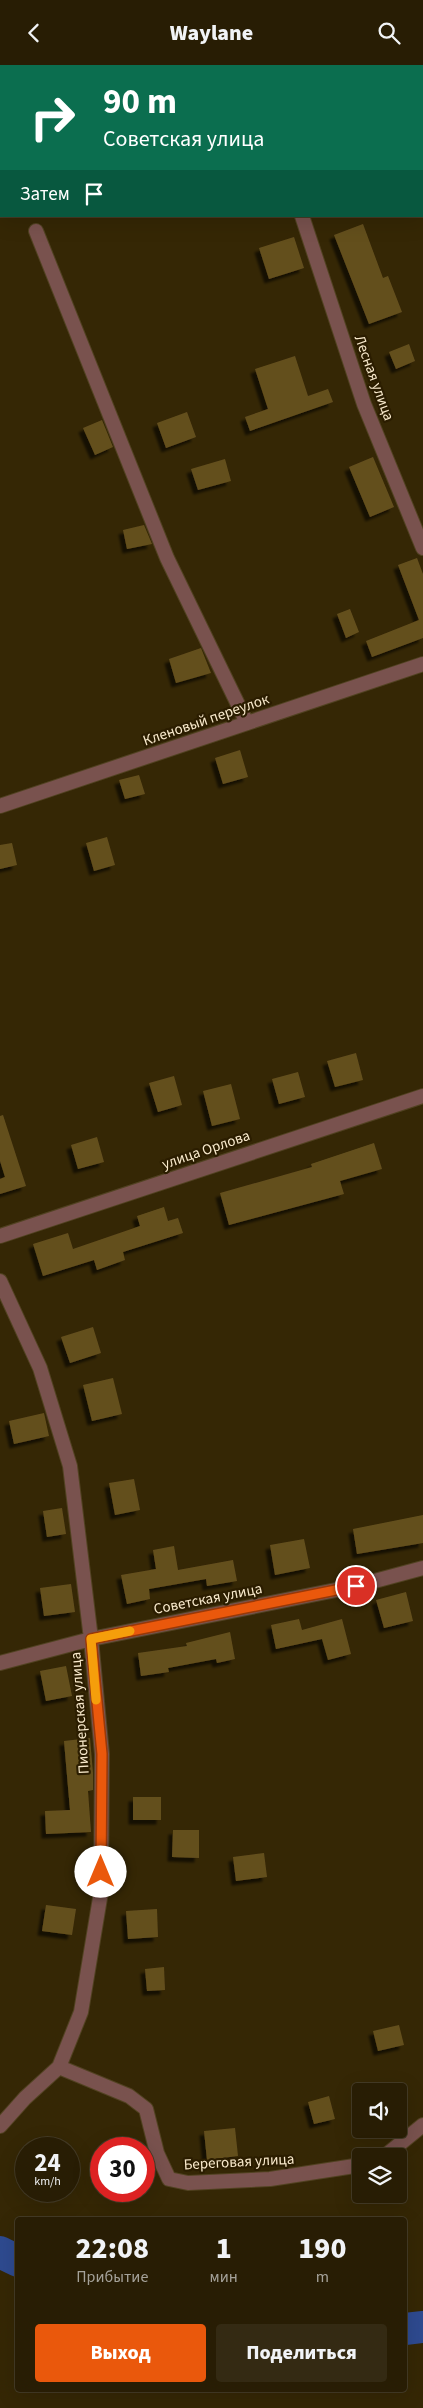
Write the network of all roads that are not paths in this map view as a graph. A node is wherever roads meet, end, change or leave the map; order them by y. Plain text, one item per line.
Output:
1 (302, 217) edge
2 (36, 231) dead end
3 (423, 548) edge
4 (423, 663) edge
5 (247, 723) junction
6 (0, 806) edge
7 (423, 1095) edge
8 (0, 1236) edge
9 (0, 1281) edge
10 (423, 1568) edge
11 (91, 1639) junction
12 (0, 1663) edge
13 (59, 2067) junction
14 (423, 2125) edge
15 (0, 2126) edge
16 (395, 2148) edge
17 (352, 2166) edge

1 - 3 street, Лесная улица
2 - 5 street
4 - 5 street, Кленовый переулок
5 - 6 street, Кленовый переулок
7 - 8 street, улица Орлова
9 - 11 street, Пионерская улица
10 - 11 street, Советская улица
11 - 12 street, Советская улица
11 - 13 street, Пионерская улица
13 - 15 street, Пионерская улица
13 - 17 street, Береговая улица
14 - 16 street

